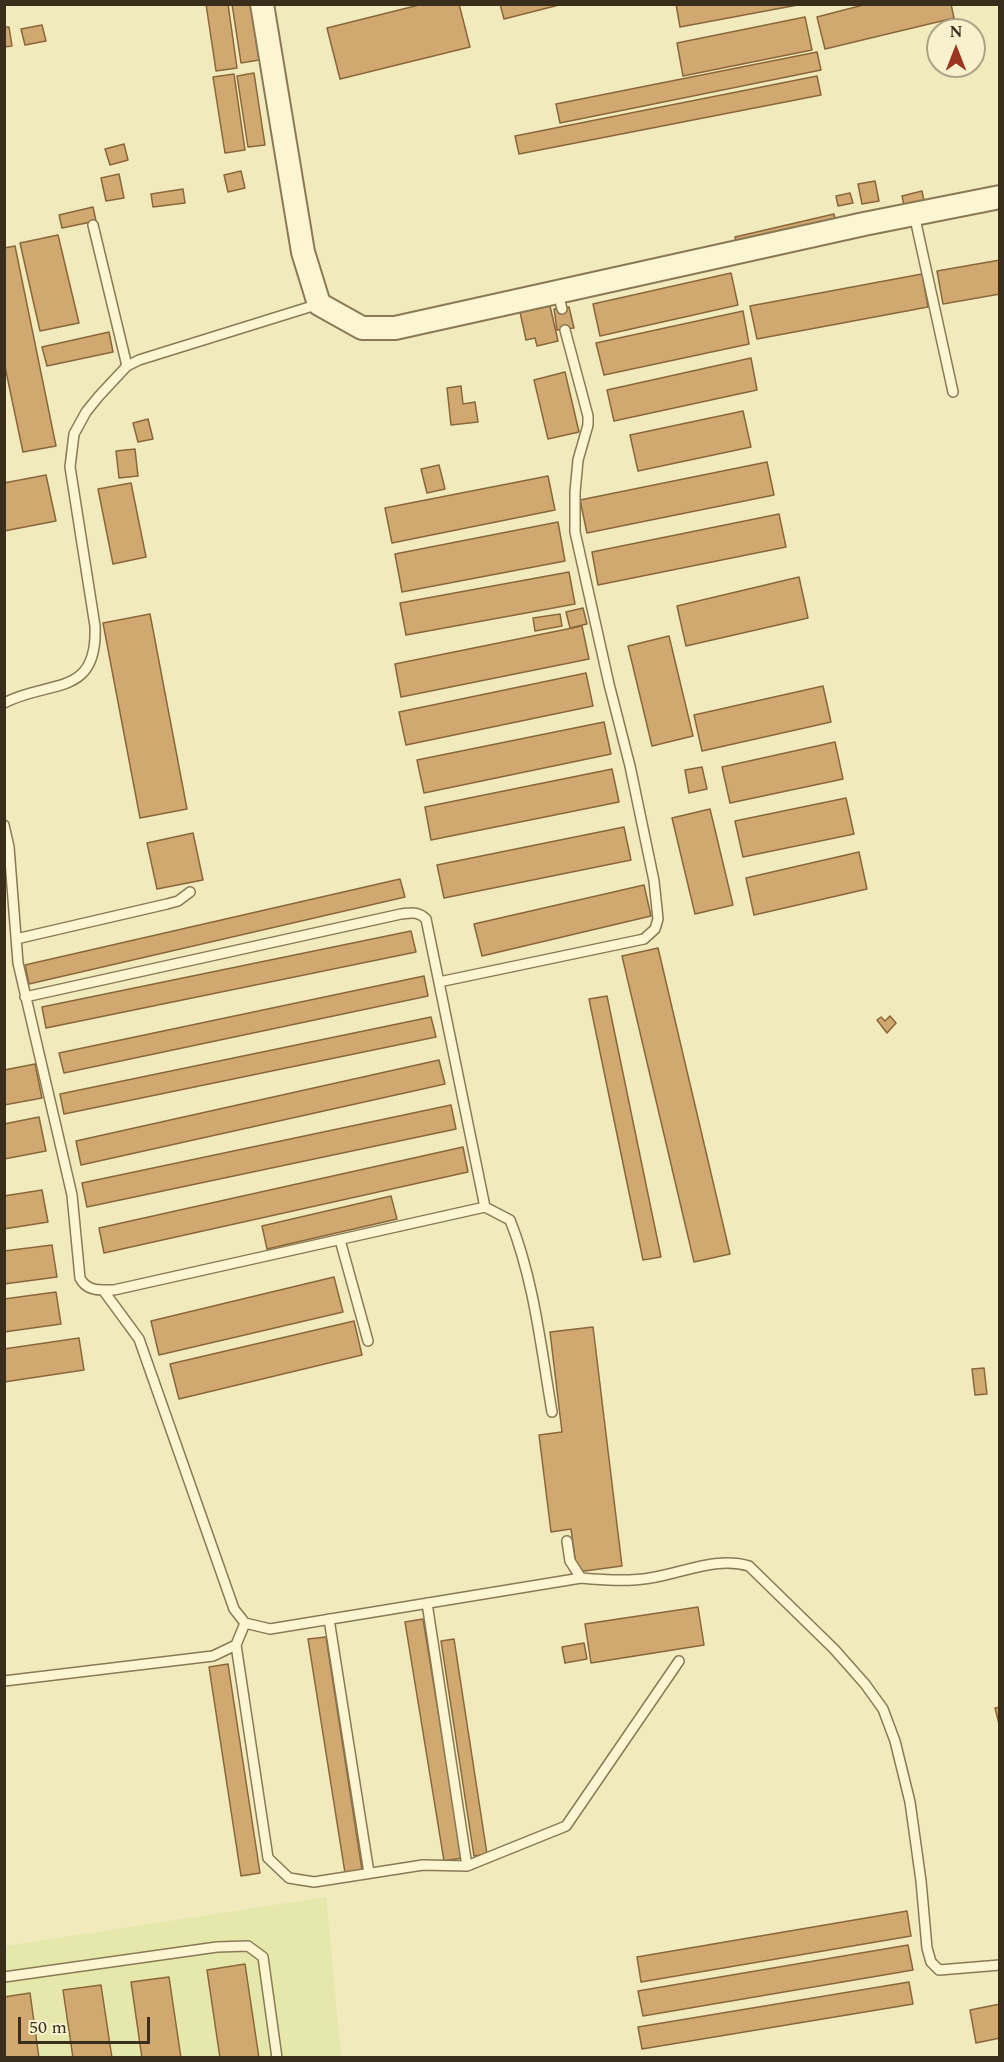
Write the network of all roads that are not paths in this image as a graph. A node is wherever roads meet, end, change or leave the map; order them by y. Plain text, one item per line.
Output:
1 (262, 4) edge
2 (999, 197) edge
3 (914, 214) junction
4 (93, 225) dead end
5 (319, 303) junction
6 (566, 330) dead end
7 (127, 366) junction
8 (952, 392) dead end
9 (4, 703) edge
10 (4, 825) edge
11 (190, 892) dead end
12 (16, 939) junction
13 (439, 982) junction
14 (25, 997) junction
15 (485, 1207) junction
16 (340, 1240) junction
17 (103, 1290) junction
18 (368, 1341) dead end
19 (552, 1412) dead end
20 (567, 1541) dead end
21 (581, 1578) junction
22 (427, 1604) junction
23 (329, 1619) junction
24 (245, 1623) junction
25 (236, 1645) junction
26 (679, 1661) dead end
27 (4, 1680) edge
28 (467, 1866) junction
29 (369, 1873) junction
30 (999, 1965) edge
31 (4, 1977) edge
32 (277, 2058) edge

1 - 5 street
2 - 3 street
3 - 5 street
3 - 8 lane
4 - 7 lane
5 - 7 lane
6 - 13 lane
7 - 9 lane
10 - 12 lane
11 - 12 lane
12 - 14 lane
13 - 14 lane
13 - 15 lane
14 - 17 lane
15 - 16 lane
15 - 19 lane
16 - 17 lane
16 - 18 lane
17 - 24 lane
20 - 21 lane
21 - 22 lane
21 - 30 lane
22 - 23 lane
22 - 28 lane
23 - 24 lane
23 - 29 lane
24 - 25 lane
25 - 27 lane
25 - 29 lane
26 - 28 lane
28 - 29 lane
31 - 32 lane

